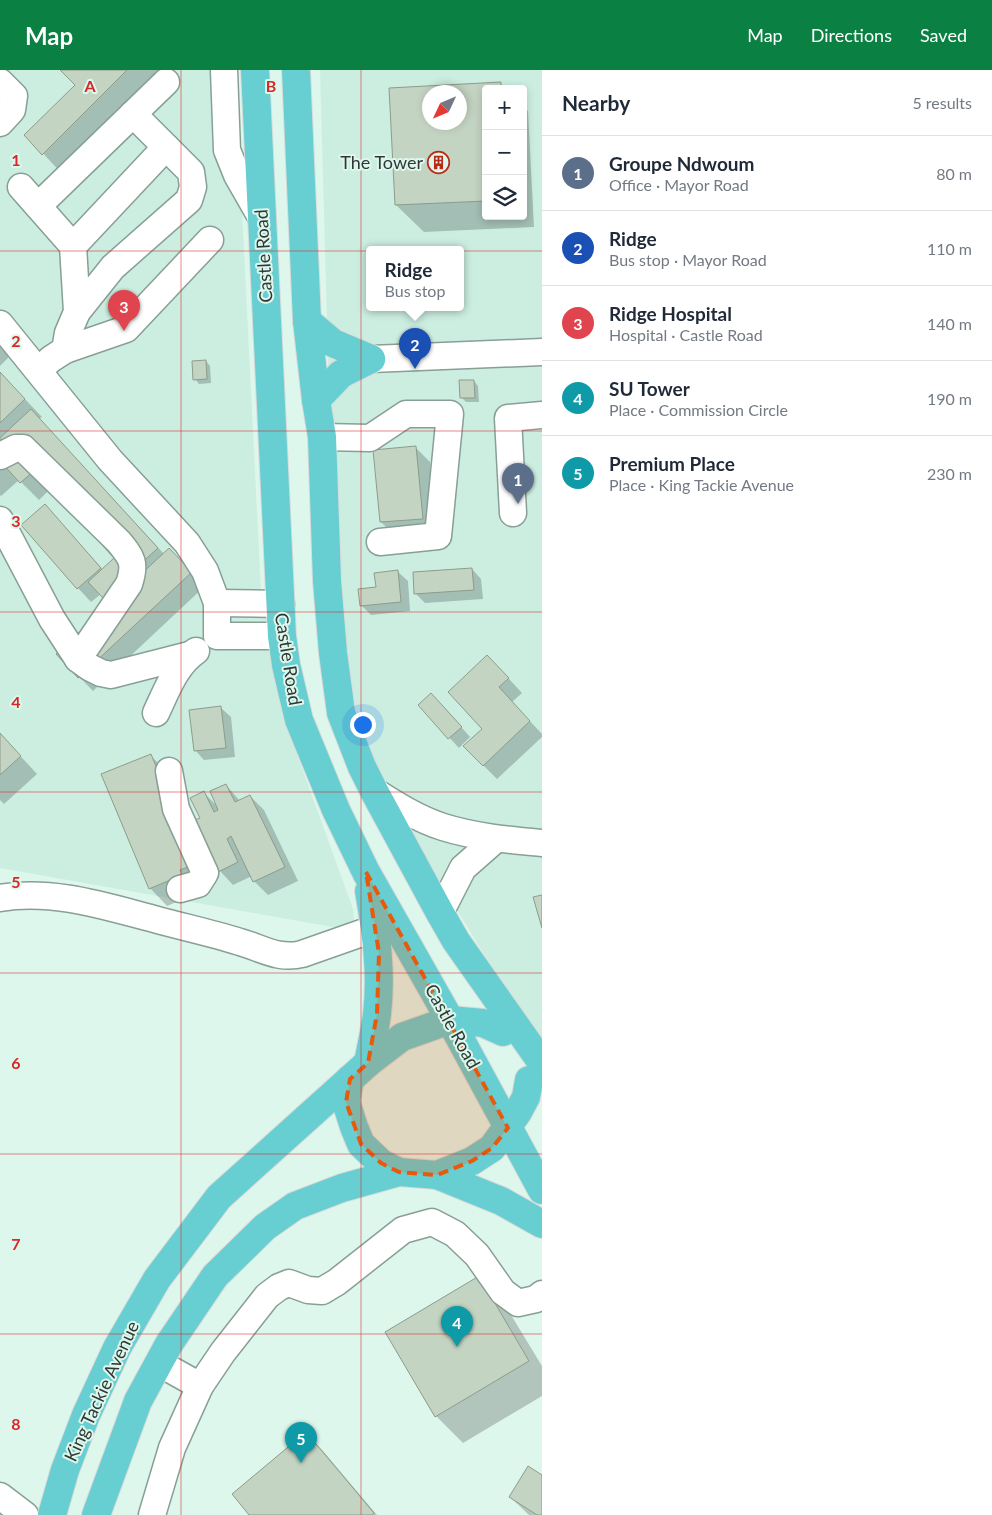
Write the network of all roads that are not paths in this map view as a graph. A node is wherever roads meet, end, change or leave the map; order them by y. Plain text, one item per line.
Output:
1 (224, 70) edge
2 (255, 70) edge
3 (296, 70) edge
4 (0, 82) edge
5 (166, 82) dead end
6 (134, 114) junction
7 (0, 123) edge
8 (166, 148) junction
9 (261, 217) junction
10 (210, 240) dead end
11 (73, 246) junction
12 (77, 312) junction
13 (306, 321) junction
14 (0, 324) edge
15 (65, 350) junction
16 (542, 352) edge
17 (371, 359) junction
18 (39, 370) junction
19 (316, 400) junction
20 (542, 415) edge
21 (322, 437) junction
22 (0, 456) edge
23 (513, 512) dead end
24 (0, 520) edge
25 (380, 542) dead end
26 (217, 603) junction
27 (280, 604) junction
28 (218, 636) junction
29 (282, 636) junction
30 (189, 656) junction
31 (78, 659) junction
32 (156, 712) dead end
33 (169, 771) dead end
34 (374, 791) junction
35 (496, 839) junction
36 (542, 843) edge
37 (366, 872) junction
38 (180, 889) dead end
39 (0, 898) edge
40 (440, 913) junction
41 (376, 928) junction
42 (456, 941) junction
43 (450, 1020) junction
44 (504, 1032) junction
45 (359, 1071) junction
46 (535, 1072) edge
47 (542, 1107) edge
48 (508, 1128) junction
49 (399, 1172) junction
50 (436, 1175) junction
51 (542, 1190) edge
52 (542, 1224) edge
53 (542, 1294) edge
54 (159, 1363) junction
55 (200, 1386) junction
56 (0, 1496) edge
57 (25, 1515) edge
58 (52, 1515) edge
59 (96, 1515) edge
60 (152, 1515) edge

1 - 9 street
2 - 9 main road, Castle Road
3 - 13 main road
4 - 7 street
5 - 6 street
6 - 8 street
6 - 11 street
8 - 11 street
8 - 12 street
9 - 27 main road, Castle Road
10 - 15 street
11 - 12 street
12 - 15 street
13 - 17 main road
13 - 19 main road
14 - 18 street
15 - 18 street
16 - 17 street
17 - 19 main road
18 - 26 street
19 - 21 main road
20 - 23 street
21 - 25 street
21 - 34 main road
22 - 31 street
24 - 31 street
26 - 27 street
26 - 28 street
27 - 29 main road, Castle Road
28 - 29 street
28 - 30 street
29 - 37 main road, Castle Road
30 - 31 street
30 - 32 street
33 - 38 street
34 - 35 street
34 - 40 main road
35 - 36 street
35 - 40 street
37 - 41 main road
37 - 43 main road, Castle Road
39 - 41 street
40 - 42 main road
41 - 45 main road
42 - 44 main road
42 - 46 main road
43 - 44 main road
43 - 45 main road
43 - 48 main road, Castle Road
44 - 46 main road
45 - 49 main road
45 - 58 main road, King Tackie Avenue
46 - 47 main road
46 - 48 main road
48 - 50 main road
48 - 51 main road, Castle Road
49 - 50 main road
49 - 54 main road
50 - 52 main road
53 - 55 street
54 - 55 street
54 - 59 main road
55 - 60 street
56 - 57 street

